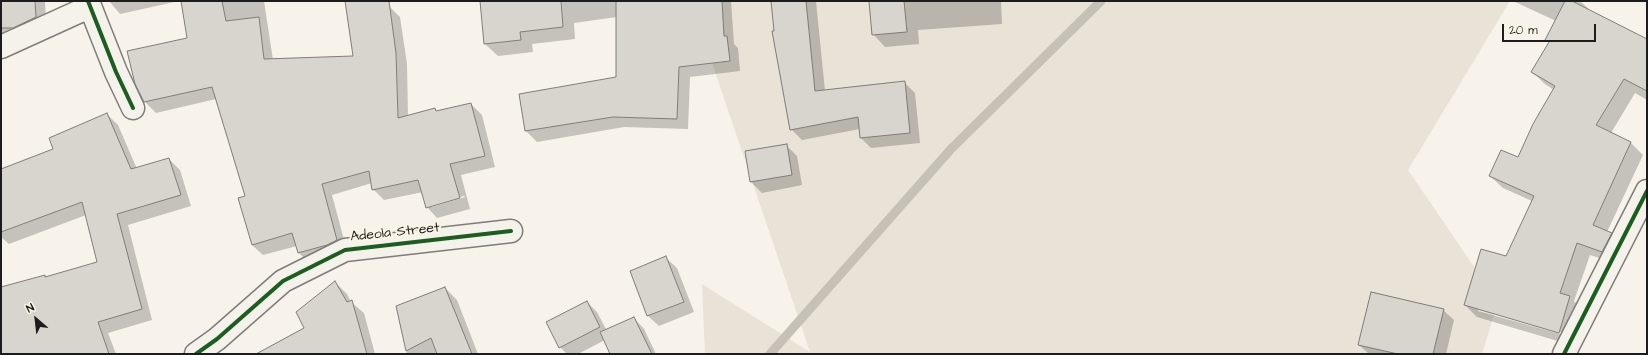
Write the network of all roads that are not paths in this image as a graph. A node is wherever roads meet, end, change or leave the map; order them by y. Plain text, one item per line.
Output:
1 (89, 4) edge
2 (1, 47) edge
3 (133, 108) dead end
4 (1647, 191) edge
5 (511, 231) dead end
6 (196, 354) edge
7 (1564, 354) edge

1 - 2 street
1 - 3 street
4 - 7 street
5 - 6 street, Adeola Street

